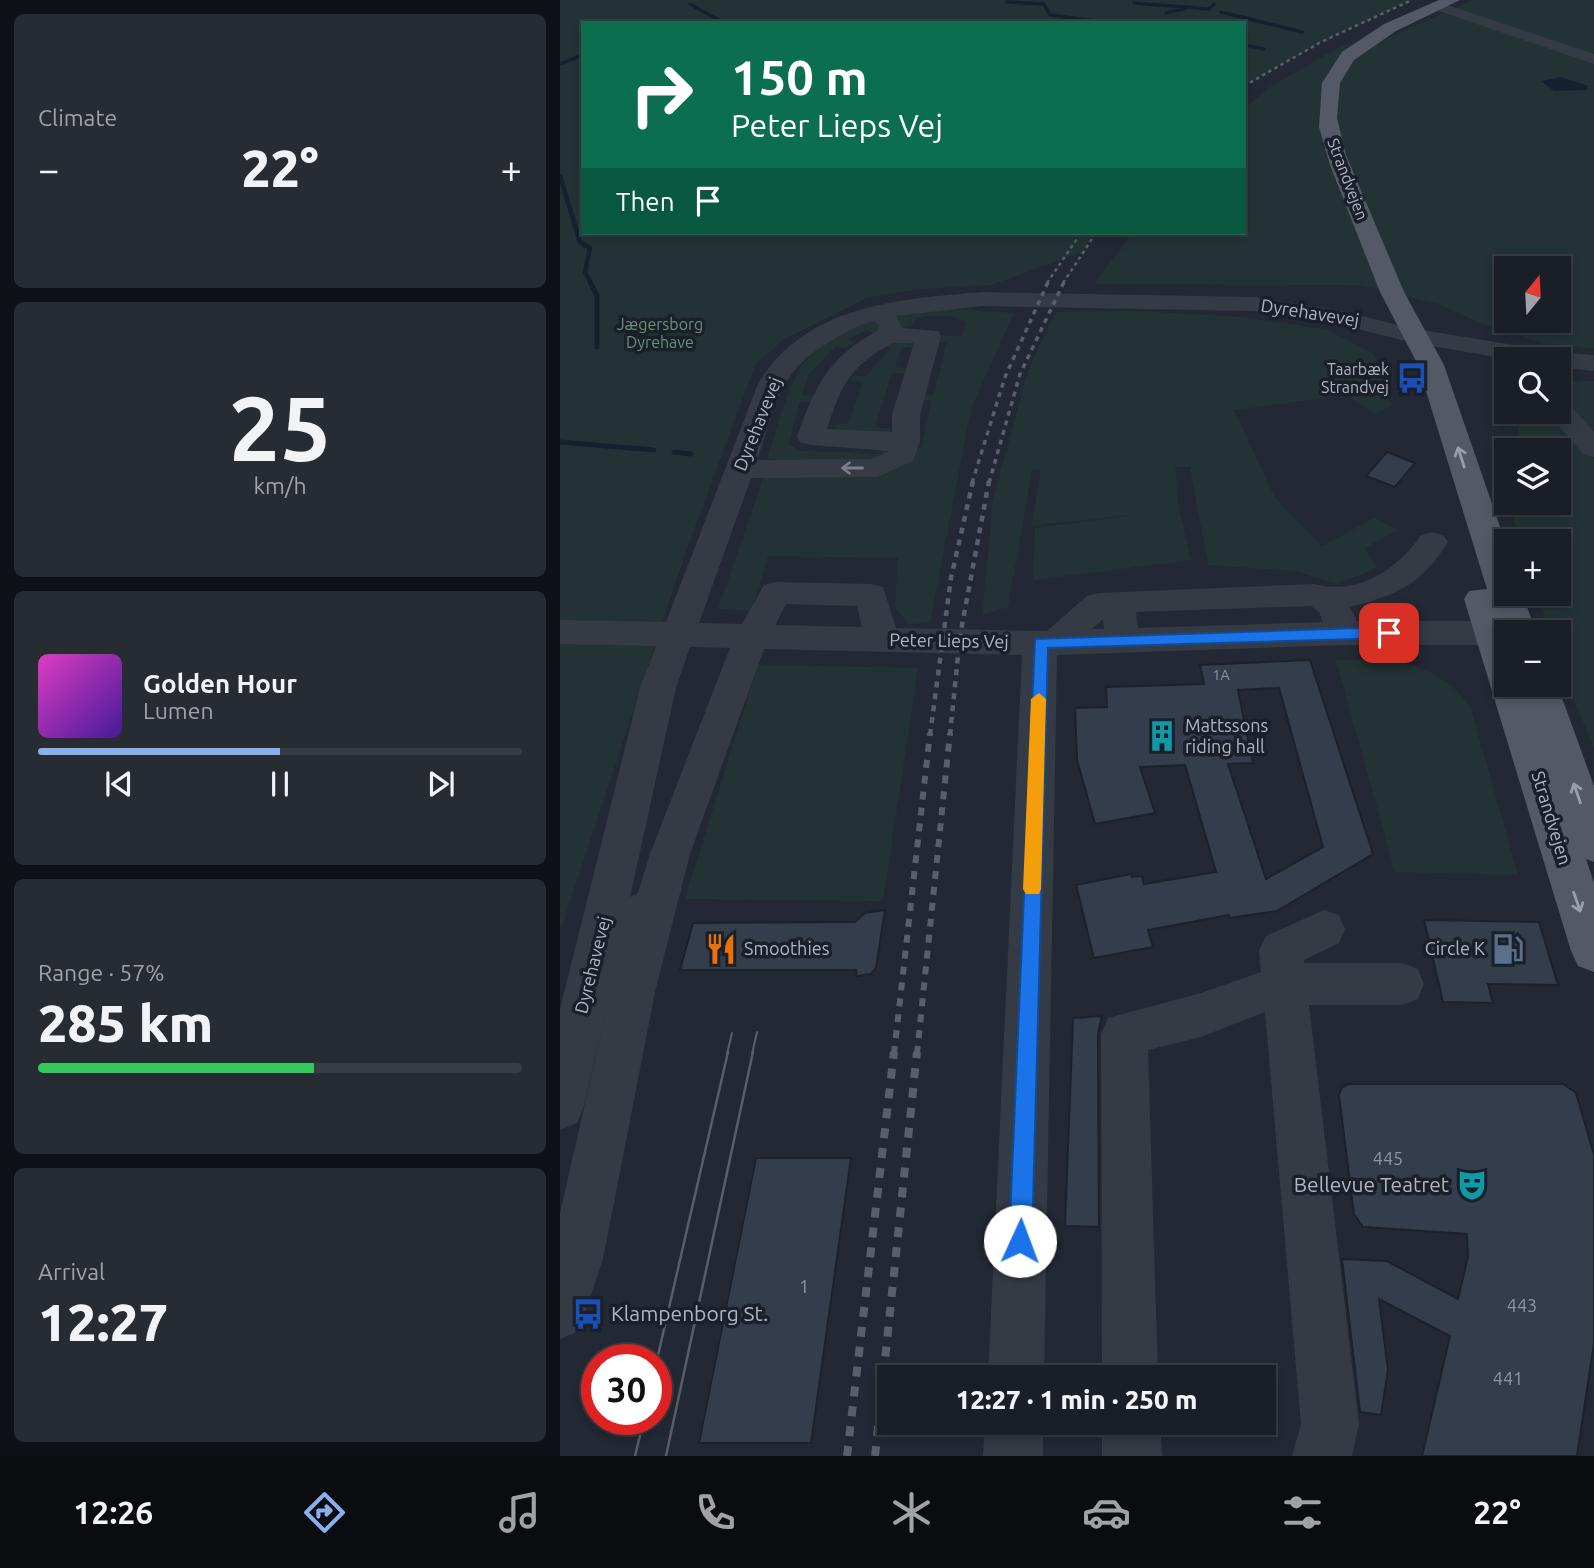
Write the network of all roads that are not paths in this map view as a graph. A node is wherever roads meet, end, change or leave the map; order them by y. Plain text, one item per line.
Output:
1 (1445, 3) edge
2 (1594, 59) edge
3 (883, 323) junction
4 (1410, 335) junction
5 (1494, 351) edge
6 (1571, 360) edge
7 (1594, 363) edge
8 (1571, 423) edge
9 (906, 441) junction
10 (1594, 449) edge
11 (740, 469) junction
12 (1432, 542) dead end
13 (1123, 601) junction
14 (1330, 601) junction
15 (1502, 620) edge
16 (560, 632) edge
17 (1345, 633) junction
18 (1494, 633) edge
19 (741, 638) junction
20 (1122, 639) junction
21 (897, 640) junction
22 (1048, 642) junction
23 (1512, 697) edge
24 (1543, 697) edge
25 (1594, 844) edge
26 (656, 904) junction
27 (1324, 929) dead end
28 (600, 937) junction
29 (1594, 951) edge
30 (1285, 984) junction
31 (1402, 984) dead end
32 (633, 992) junction
33 (560, 1106) edge
34 (560, 1312) edge
35 (1017, 1365) edge
36 (1130, 1365) edge
37 (1014, 1435) edge
38 (1131, 1435) edge
39 (1013, 1456) edge
40 (1132, 1456) edge
41 (1322, 1456) edge

1 - 2 street
1 - 4 main road, Strandvejen
3 - 4 street, Dyrehavevej
3 - 9 street
3 - 9 street
3 - 11 street, Dyrehavevej
4 - 5 street
4 - 15 main road, Strandvejen
6 - 7 street
8 - 10 street
9 -> 11 street
11 - 28 street, Dyrehavevej
12 - 14 street
13 - 14 street
13 - 20 street
13 - 22 street
14 - 17 street
16 - 19 street, Peter Lieps Vej
17 - 18 street, Peter Lieps Vej
17 - 20 street, Peter Lieps Vej
19 - 21 street, Peter Lieps Vej
19 - 21 street
19 - 26 street
20 - 22 street, Peter Lieps Vej
21 - 22 street, Peter Lieps Vej
22 - 35 street
23 -> 29 main road, Strandvejen
25 -> 24 main road, Strandvejen
26 - 28 street
26 - 32 street
27 - 30 street
28 - 32 street
28 - 33 street, Dyrehavevej
30 - 31 street
30 - 36 street
30 - 41 street
32 - 34 street
37 - 39 street
38 - 40 street

